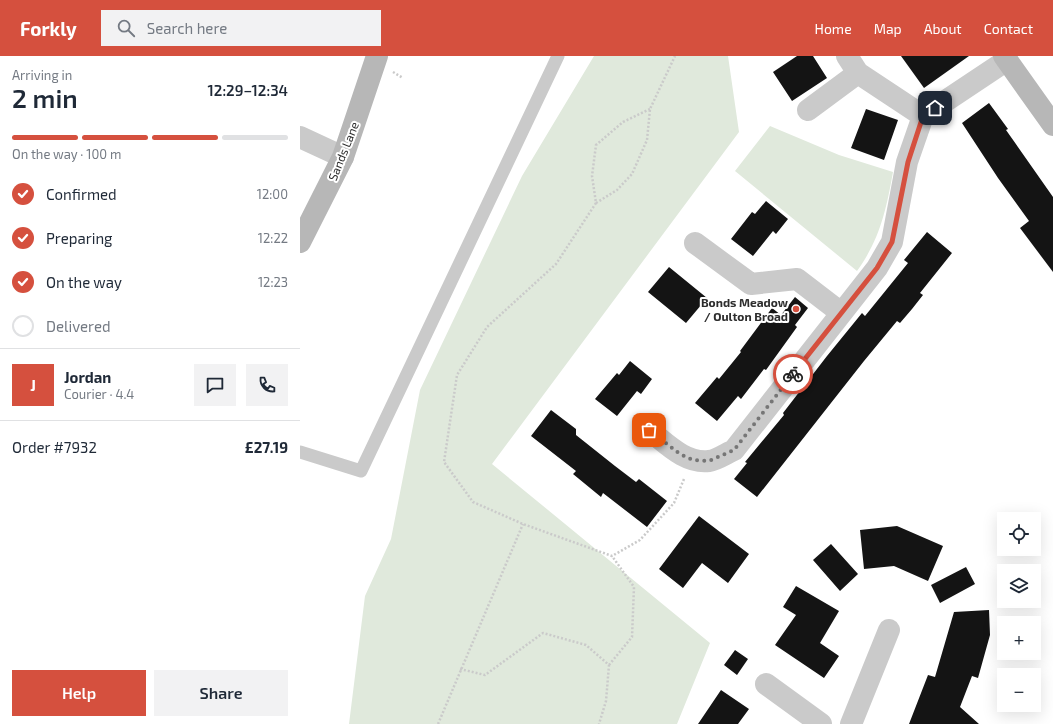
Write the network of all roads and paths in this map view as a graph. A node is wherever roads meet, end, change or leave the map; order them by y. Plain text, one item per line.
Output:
1 (377, 56) edge
2 (558, 56) edge
3 (675, 56) edge
4 (1005, 58) edge
5 (853, 64) edge
6 (396, 74) dead end
7 (403, 78) dead end
8 (650, 109) junction
9 (808, 110) dead end
10 (923, 116) junction
11 (1053, 125) edge
12 (300, 137) edge
13 (343, 157) junction
14 (596, 203) junction
15 (300, 242) edge
16 (695, 243) dead end
17 (840, 312) junction
18 (649, 430) dead end
19 (300, 452) edge
20 (693, 460) junction
21 (523, 524) junction
22 (612, 556) junction
23 (889, 630) dead end
24 (609, 665) junction
25 (460, 669) junction
26 (766, 684) dead end
27 (438, 724) edge
28 (599, 724) edge
29 (821, 724) edge
30 (851, 724) edge

1 - 13 street, Sands Lane
2 - 19 lane
3 - 8 path
4 - 10 street
4 - 11 street
5 - 9 street
5 - 10 street
6 - 7 path
8 - 14 path
8 - 14 path
10 - 17 street
12 - 13 street
13 - 15 street, Sands Lane
14 - 21 path
16 - 17 street
17 - 20 street
18 - 20 street
20 - 22 path
21 - 22 path
21 - 25 path
22 - 24 path
23 - 30 street
24 - 25 path
24 - 28 path
25 - 27 path
26 - 29 street

